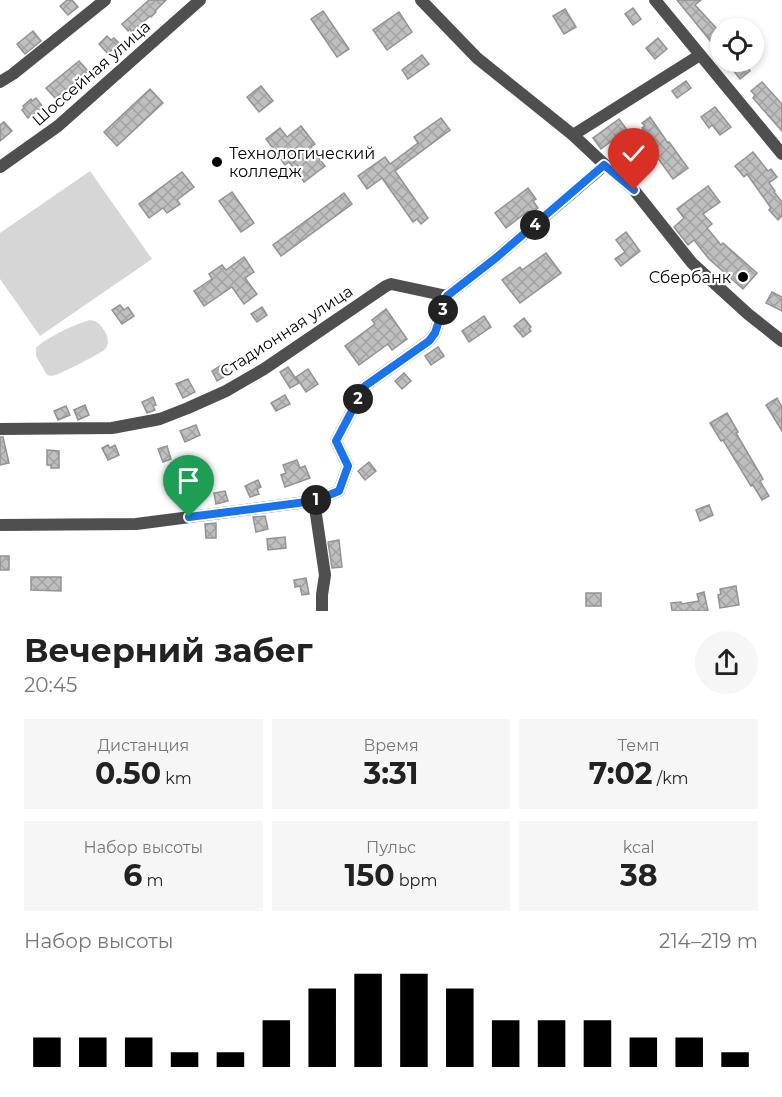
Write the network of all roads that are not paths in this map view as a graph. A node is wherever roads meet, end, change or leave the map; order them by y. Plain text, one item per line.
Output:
1 (105, 0) edge
2 (200, 0) edge
3 (421, 0) edge
4 (655, 0) edge
5 (700, 55) junction
6 (0, 82) edge
7 (573, 135) junction
8 (782, 154) edge
9 (604, 165) junction
10 (0, 167) edge
11 (447, 296) junction
12 (782, 341) edge
13 (0, 429) edge
14 (314, 501) junction
15 (0, 525) edge
16 (322, 611) edge

1 - 6 street
2 - 10 street, Шоссейная улица
3 - 7 street
4 - 5 street
5 - 7 street
5 - 8 street
7 - 9 street
9 - 11 street
9 - 12 street
11 - 13 street, Стадионная улица
11 - 14 street
14 - 15 street
14 - 16 street

